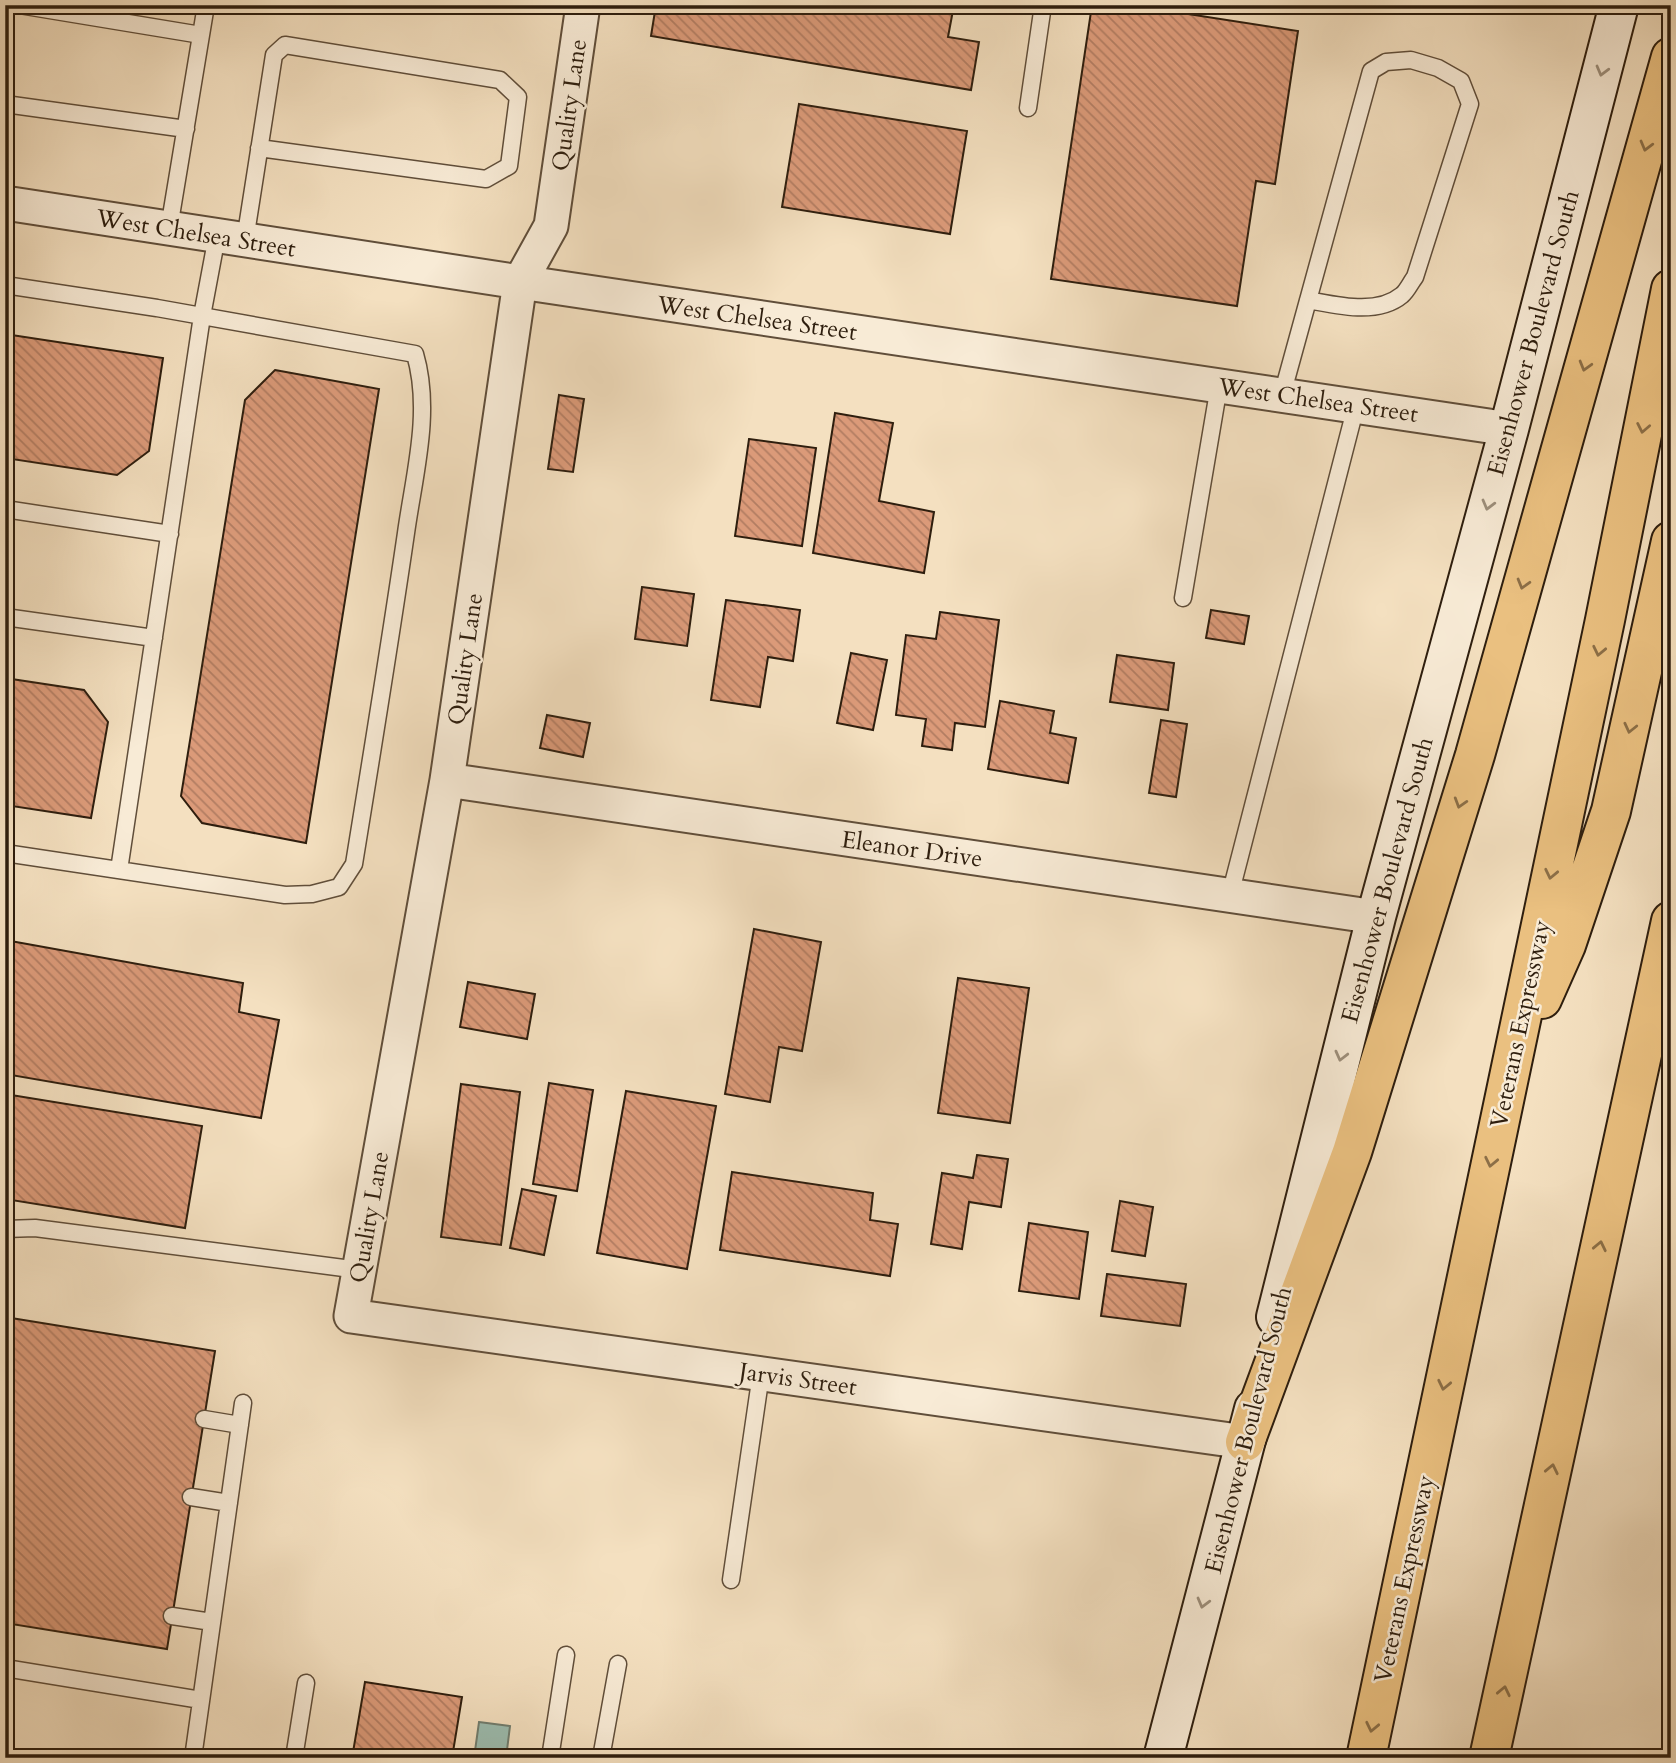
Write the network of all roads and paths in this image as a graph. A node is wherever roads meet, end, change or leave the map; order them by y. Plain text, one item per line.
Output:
1 (19, 5) edge
2 (206, 5) edge
3 (583, 5) edge
4 (1043, 5) edge
5 (1619, 5) edge
6 (201, 35) junction
7 (1671, 57) edge
8 (5, 104) edge
9 (1028, 108) dead end
10 (186, 129) junction
11 (260, 148) junction
12 (5, 203) edge
13 (169, 228) junction
14 (231, 238) junction
15 (520, 282) junction
16 (5, 285) edge
17 (1671, 289) edge
18 (1308, 300) junction
19 (202, 316) junction
20 (1219, 386) junction
21 (1282, 395) junction
22 (1356, 406) junction
23 (1509, 429) junction
24 (5, 509) edge
25 (170, 534) junction
26 (1671, 541) edge
27 (1183, 597) dead end
28 (5, 617) edge
29 (154, 638) junction
30 (447, 780) junction
31 (5, 853) edge
32 (119, 870) junction
33 (1230, 895) junction
34 (1376, 917) junction
35 (1671, 921) edge
36 (1510, 1072) junction
37 (5, 1229) edge
38 (359, 1270) junction
39 (351, 1317) joint
40 (761, 1374) junction
41 (243, 1403) dead end
42 (204, 1419) dead end
43 (240, 1425) junction
44 (1245, 1442) junction
45 (191, 1497) dead end
46 (229, 1503) junction
47 (730, 1580) dead end
48 (173, 1616) dead end
49 (212, 1622) junction
50 (566, 1655) dead end
51 (618, 1664) dead end
52 (5, 1668) edge
53 (306, 1683) dead end
54 (201, 1700) junction
55 (5, 1755) edge
56 (10, 1758) edge
57 (193, 1758) edge
58 (294, 1758) edge
59 (550, 1758) edge
60 (601, 1758) edge
61 (1163, 1758) edge
62 (1366, 1758) edge
63 (1489, 1758) edge

1 - 6 lane
2 - 6 lane
3 - 15 street, Quality Lane
4 - 9 lane
5 -> 23 main road, Eisenhower Boulevard South
6 - 10 lane
7 -> 44 highway
8 - 10 lane
10 - 13 lane
11 - 11 lane
11 - 14 lane
12 - 13 street, West Chelsea Street
13 - 14 street, West Chelsea Street
14 - 15 street, West Chelsea Street
14 - 19 lane
15 - 20 street, West Chelsea Street
15 - 30 street, Quality Lane
16 - 19 lane
17 -> 36 highway, Veterans Expressway
18 - 18 lane
18 - 21 lane
19 - 25 lane
19 - 32 lane
20 - 21 street, West Chelsea Street
20 - 27 lane
21 - 22 street, West Chelsea Street
22 - 23 street, West Chelsea Street
22 - 33 lane
23 -> 34 main road, Eisenhower Boulevard South
24 - 25 lane
25 - 29 lane
26 -> 36 highway
28 - 29 lane
29 - 32 lane
30 - 33 street, Eleanor Drive
30 - 38 street, Quality Lane
31 - 32 lane
33 - 34 street, Eleanor Drive
34 -> 44 main road, Eisenhower Boulevard South
63 -> 35 highway
36 -> 62 highway, Veterans Expressway
37 - 38 lane
38 - 39 street, Quality Lane
39 - 40 street, Jarvis Street
40 - 44 street, Jarvis Street
40 - 47 lane
41 - 43 lane
42 - 43 lane
43 - 46 lane
44 -> 61 main road, Eisenhower Boulevard South
45 - 46 lane
46 - 49 lane
48 - 49 lane
49 - 54 lane
50 - 59 lane
51 - 60 lane
52 - 54 lane
53 - 58 lane
54 - 57 lane
55 - 56 lane

